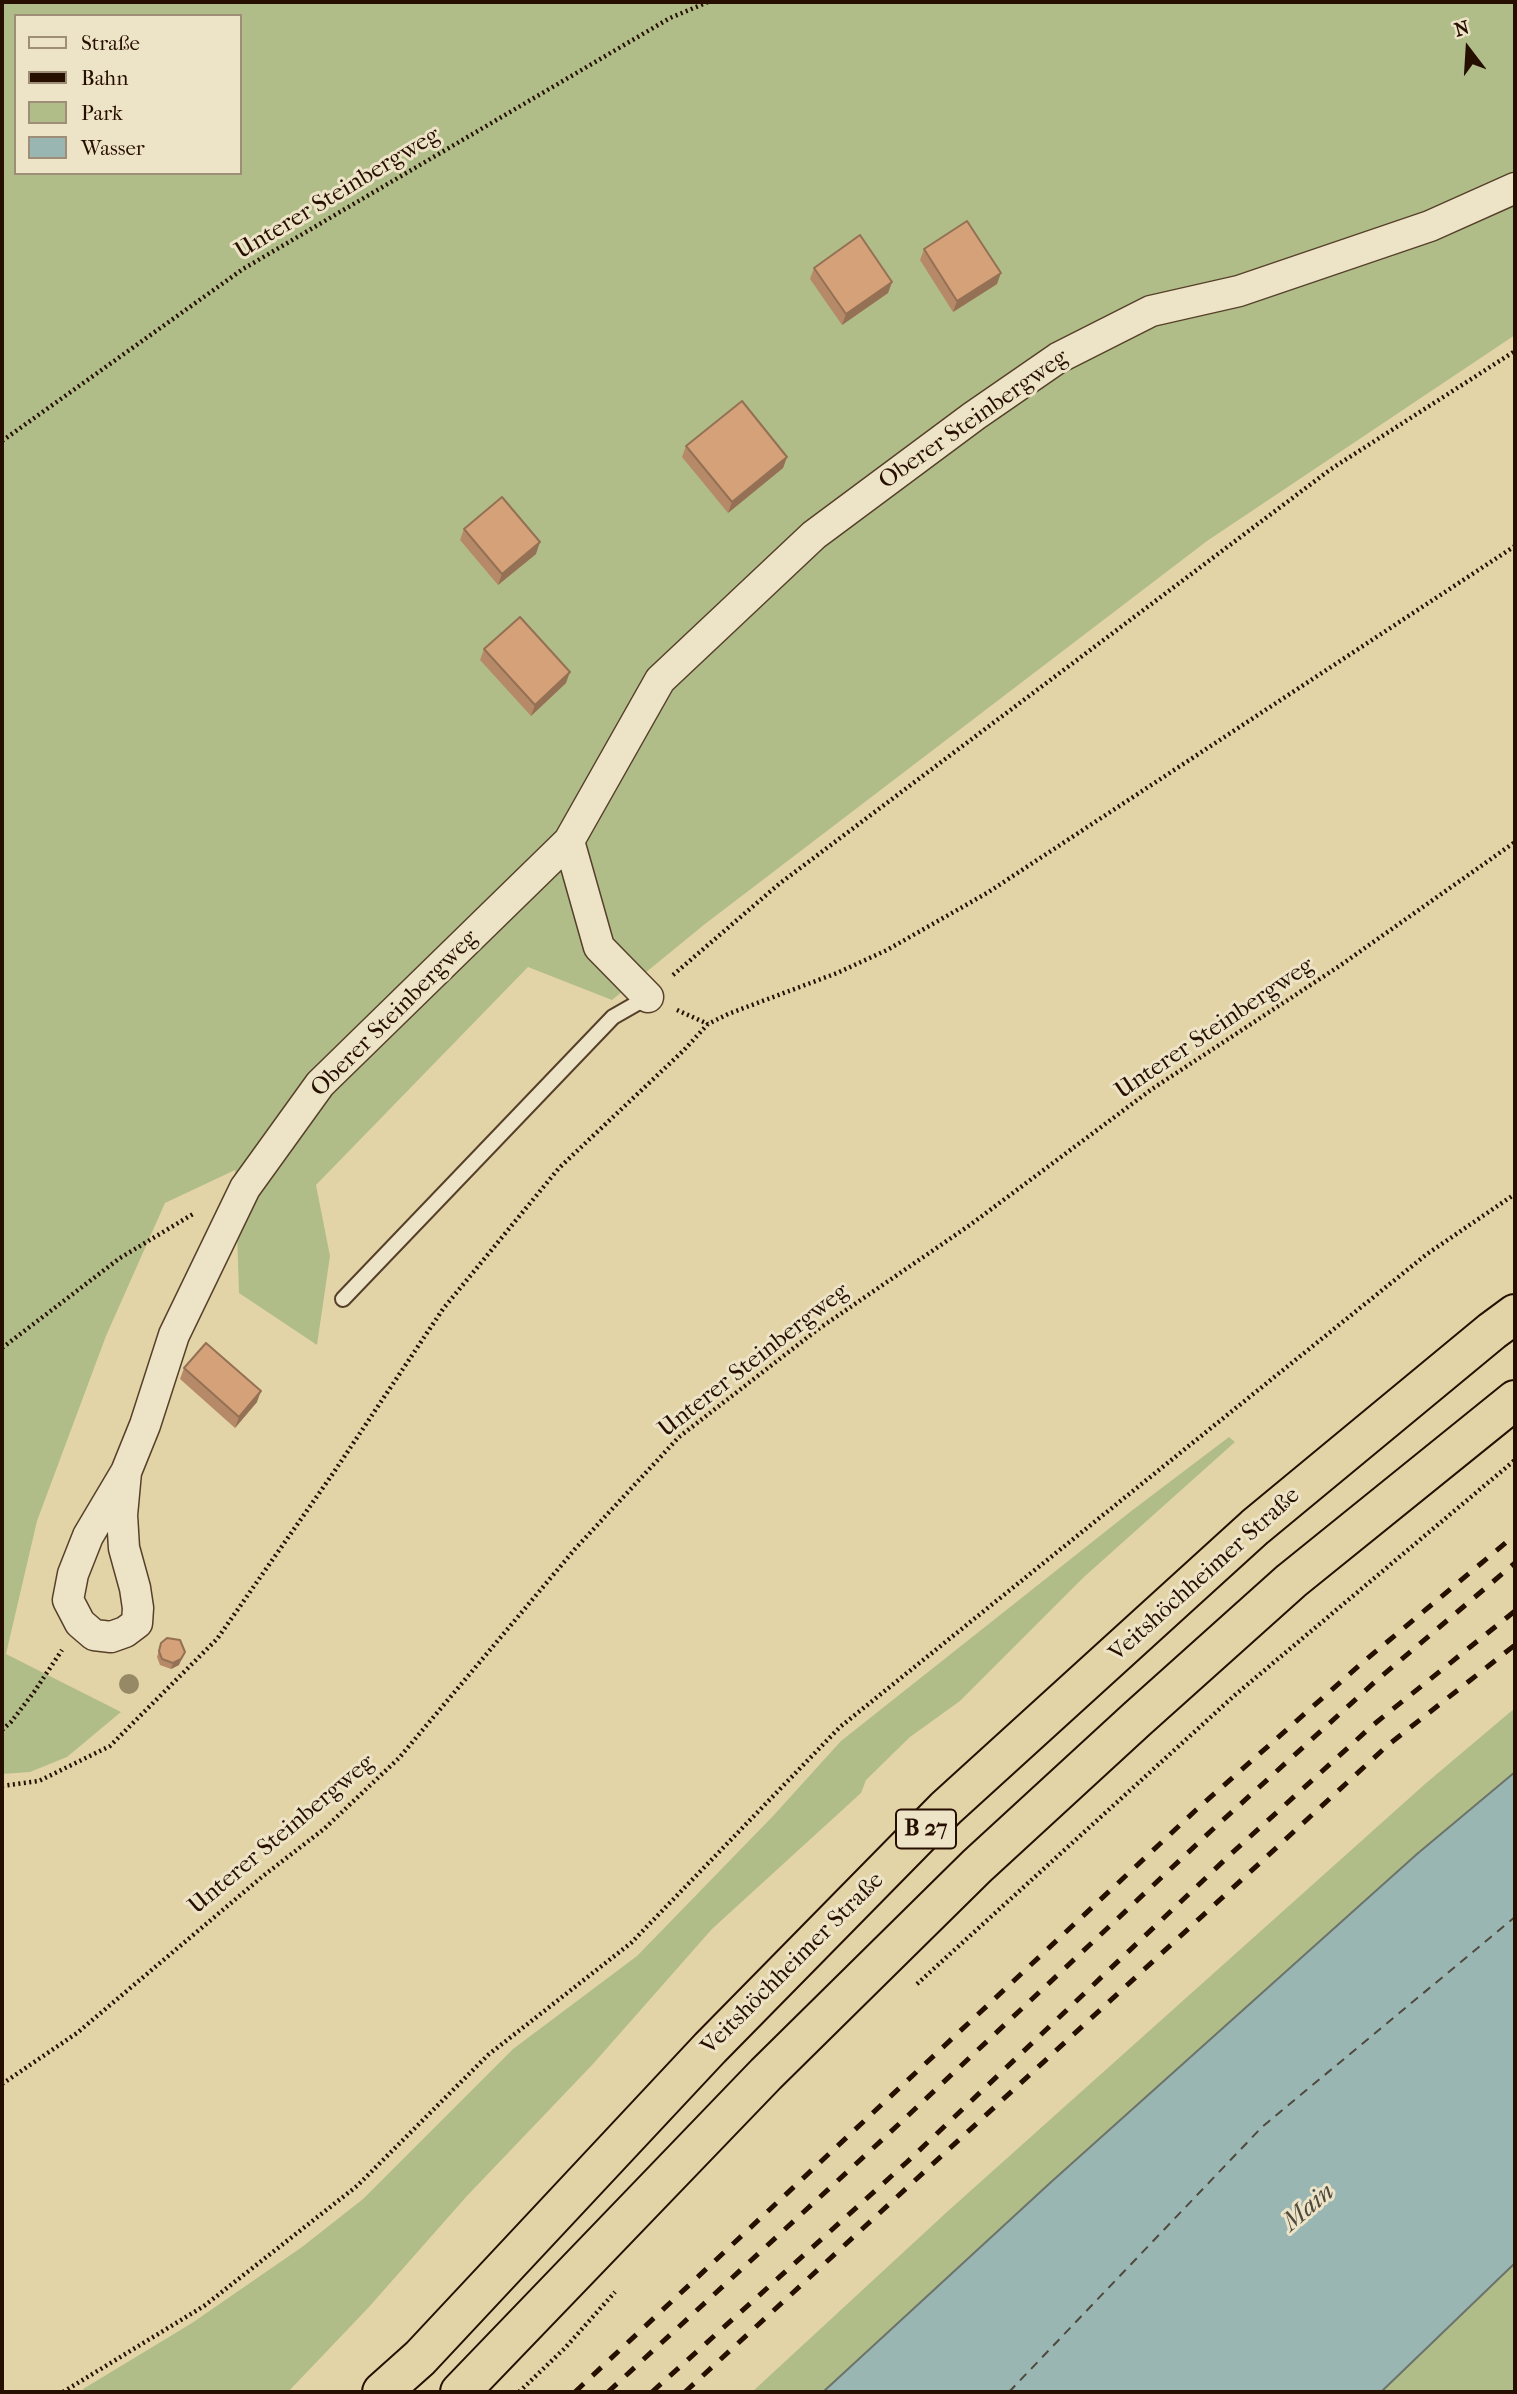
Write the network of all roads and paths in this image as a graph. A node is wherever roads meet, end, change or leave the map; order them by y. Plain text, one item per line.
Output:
1 (708, 2) edge
2 (1515, 188) edge
3 (1515, 351) edge
4 (2, 442) edge
5 (1515, 546) edge
6 (569, 841) junction
7 (1515, 842) edge
8 (648, 997) junction
9 (245, 1188) junction
10 (1515, 1194) edge
11 (343, 1299) dead end
12 (1515, 1314) edge
13 (2, 1348) edge
14 (1515, 1400) edge
15 (1515, 1460) edge
16 (125, 1472) junction
17 (79, 1623) junction
18 (2, 1730) edge
19 (2, 1786) edge
20 (909, 1991) dead end
21 (2, 2084) edge
22 (620, 2286) dead end
23 (63, 2392) edge
24 (382, 2392) edge
25 (460, 2392) edge
26 (519, 2392) edge

1 - 4 path, Unterer Steinbergweg
2 - 6 street, Oberer Steinbergweg
3 - 8 path
5 - 19 path
6 - 8 street
6 - 9 street, Oberer Steinbergweg
7 - 21 path, Unterer Steinbergweg
8 - 11 lane
9 - 13 path
9 - 16 street, Oberer Steinbergweg
10 - 23 path
12 - 24 highway, Veitshöchheimer Straße / B 27
14 - 25 highway, B 27
15 - 20 path
16 - 17 street, Oberer Steinbergweg
16 - 17 street, Oberer Steinbergweg
17 - 18 path
22 - 26 path

